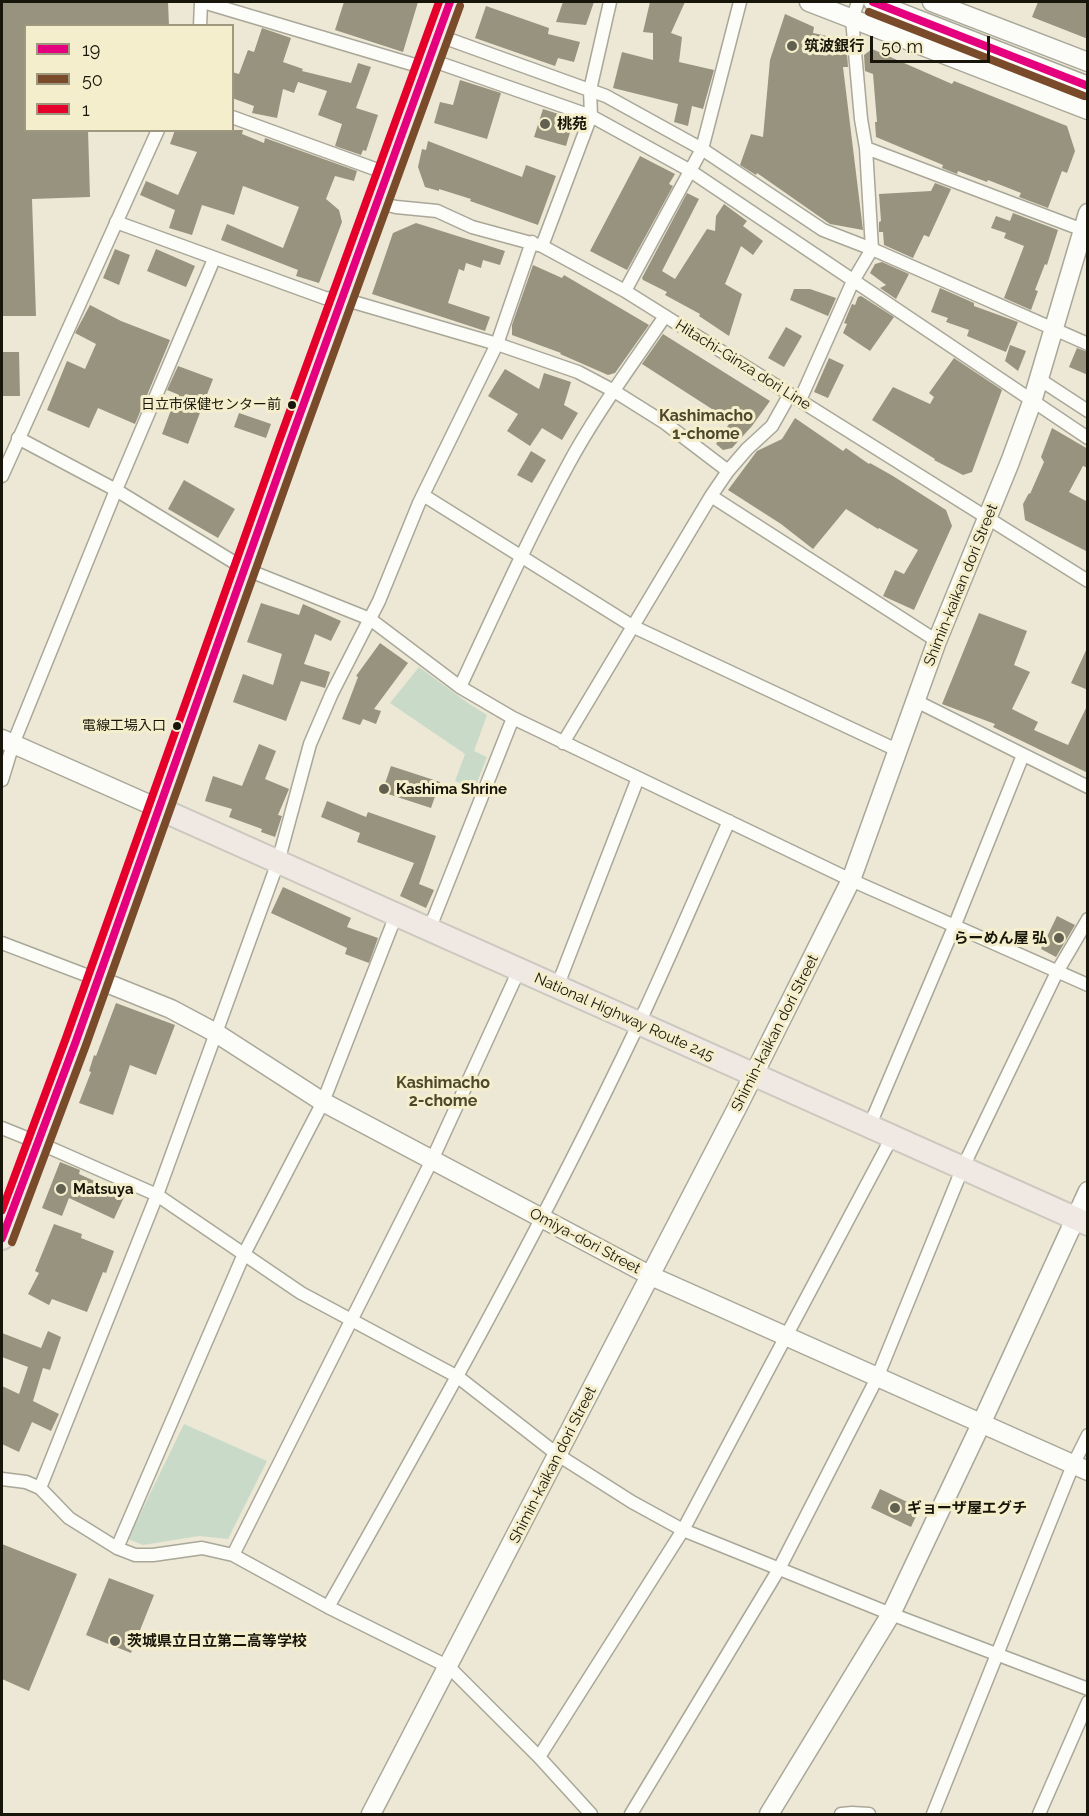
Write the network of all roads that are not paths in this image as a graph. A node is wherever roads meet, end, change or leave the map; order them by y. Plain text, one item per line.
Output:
1 (202, 2) edge
2 (450, 2) edge
3 (610, 2) edge
4 (740, 2) edge
5 (808, 2) edge
6 (873, 2) edge
7 (932, 2) edge
8 (855, 10) edge
9 (200, 24) edge
10 (437, 35) junction
11 (1088, 62) edge
12 (427, 64) junction
13 (1088, 86) edge
14 (590, 90) junction
15 (1088, 110) edge
16 (591, 116) junction
17 (234, 118) edge
18 (157, 132) edge
19 (866, 148) junction
20 (702, 149) junction
21 (689, 170) junction
22 (386, 173) junction
23 (376, 201) junction
24 (1085, 221) edge
25 (116, 222) junction
26 (537, 244) junction
27 (872, 249) junction
28 (214, 259) junction
29 (853, 281) junction
30 (625, 291) junction
31 (343, 299) junction
32 (665, 316) junction
33 (1054, 328) junction
34 (496, 344) junction
35 (1088, 344) edge
36 (1039, 379) junction
37 (614, 391) junction
38 (795, 397) junction
39 (1032, 402) junction
40 (1088, 411) edge
41 (18, 438) junction
42 (1088, 438) edge
43 (728, 471) junction
44 (2, 476) edge
45 (116, 490) junction
46 (423, 495) junction
47 (711, 496) junction
48 (987, 519) junction
49 (522, 556) junction
50 (245, 569) junction
51 (1088, 581) edge
52 (370, 619) junction
53 (634, 627) junction
54 (937, 641) junction
55 (460, 687) junction
56 (916, 701) junction
57 (513, 718) junction
58 (7, 741) edge
59 (563, 742) junction
60 (899, 751) junction
61 (1023, 755) junction
62 (638, 778) junction
63 (2, 780) edge
64 (1088, 787) edge
65 (160, 809) junction
66 (729, 821) junction
67 (278, 862) junction
68 (851, 880) junction
69 (396, 915) junction
70 (1088, 919) edge
71 (954, 927) junction
72 (429, 930) junction
73 (2, 943) edge
74 (519, 970) junction
75 (1057, 972) junction
76 (99, 980) junction
77 (1088, 985) edge
78 (557, 987) junction
79 (639, 1023) junction
80 (216, 1033) junction
81 (754, 1075) junction
82 (323, 1102) junction
83 (869, 1126) junction
84 (2, 1128) edge
85 (892, 1137) junction
86 (39, 1143) junction
87 (432, 1160) junction
88 (963, 1167) junction
89 (1088, 1191) edge
90 (157, 1195) junction
91 (542, 1218) junction
92 (1081, 1221) edge
93 (2, 1238) edge
94 (244, 1254) junction
95 (651, 1276) junction
96 (352, 1320) junction
97 (786, 1335) junction
98 (458, 1377) junction
99 (877, 1378) junction
100 (981, 1424) junction
101 (1088, 1435) edge
102 (558, 1455) junction
103 (1080, 1468) edge
104 (2, 1479) edge
105 (40, 1488) junction
106 (683, 1530) junction
107 (117, 1548) junction
108 (233, 1555) junction
109 (779, 1569) junction
110 (328, 1607) junction
111 (891, 1614) junction
112 (998, 1655) junction
113 (448, 1667) junction
114 (1088, 1689) edge
115 (1088, 1702) edge
116 (539, 1757) junction
117 (371, 1815) edge
118 (591, 1815) edge
119 (631, 1815) edge
120 (769, 1815) edge
121 (842, 1815) edge
122 (869, 1815) edge
123 (933, 1815) edge
124 (1040, 1815) edge

1 - 9 street
1 - 12 street
2 - 10 highway
3 - 14 street
4 - 20 street
5 - 8 street
6 - 13 street
7 - 11 street
8 - 15 street
8 - 19 street
10 - 12 highway
10 - 14 street
12 - 16 street
12 - 22 highway
14 - 16 street
14 - 20 street
16 - 21 street
16 - 26 street
17 - 22 street
18 - 25 street
19 - 24 street
19 - 27 street
20 - 21 street
20 - 27 street
21 - 29 street
21 - 30 street
22 - 23 highway
23 - 26 street, Hitachi-Ginza dori Line
23 - 31 highway
24 - 33 street, Shimin-kaikan dori Street
25 - 28 street
25 - 41 street
26 - 30 street, Hitachi-Ginza dori Line
26 - 34 street
27 - 29 street
27 - 33 street
28 - 31 street
28 - 45 street
29 - 38 street
29 - 39 street
30 - 32 street, Hitachi-Ginza dori Line
31 - 34 street
31 - 50 highway
32 - 37 street
32 - 38 street, Hitachi-Ginza dori Line
33 - 35 street
33 - 36 street, Shimin-kaikan dori Street
34 - 37 street
34 - 46 street
36 - 39 street, Shimin-kaikan dori Street
36 - 40 street
37 - 43 street
37 - 49 street
38 - 43 street
38 - 48 street, Hitachi-Ginza dori Line
39 - 42 street
39 - 48 street, Shimin-kaikan dori Street
41 - 44 street
41 - 45 street
43 - 47 street
45 - 50 street
45 - 58 street
46 - 49 street
46 - 52 street
47 - 53 street
47 - 54 street
48 - 51 street, Hitachi-Ginza dori Line
48 - 54 street, Shimin-kaikan dori Street
49 - 53 street
49 - 55 street
50 - 52 street
50 - 65 highway
52 - 55 street
52 - 67 street
53 - 59 street
53 - 60 street
54 - 56 street, Shimin-kaikan dori Street
55 - 57 street
56 - 60 street, Shimin-kaikan dori Street
56 - 61 street
57 - 59 street
57 - 72 street
58 - 63 street
58 - 65 street
59 - 62 street
60 - 68 street, Shimin-kaikan dori Street
61 - 64 street
61 - 71 street
62 - 66 street
62 - 78 street
65 - 67 highway, National Highway Route 245
65 - 76 highway
66 - 68 street
66 - 79 street
67 - 69 highway, National Highway Route 245
67 - 80 street
68 - 71 street
68 - 81 street, Shimin-kaikan dori Street
69 - 72 highway, National Highway Route 245
69 - 82 street
70 - 75 street
71 - 75 street
71 - 83 street
72 - 74 highway, National Highway Route 245
73 - 76 street
74 - 78 highway, National Highway Route 245
74 - 87 street
75 - 77 street
75 - 88 street
76 - 80 street, Omiya-dori Street
76 - 86 highway
78 - 79 highway, National Highway Route 245
79 - 81 highway, National Highway Route 245
79 - 91 street
80 - 82 street, Omiya-dori Street
80 - 90 street
81 - 83 highway, National Highway Route 245
81 - 95 street, Shimin-kaikan dori Street
82 - 87 street, Omiya-dori Street
82 - 94 street
83 - 85 highway, National Highway Route 245
84 - 86 street
85 - 88 highway, National Highway Route 245
85 - 97 street
86 - 90 street
86 - 93 highway
87 - 91 street, Omiya-dori Street
87 - 96 street
88 - 92 highway, National Highway Route 245
88 - 99 street
89 - 92 street
90 - 94 street
90 - 105 street
91 - 95 street, Omiya-dori Street
91 - 98 street
92 - 100 street
94 - 96 street
94 - 107 street
95 - 97 street, Omiya-dori Street
95 - 102 street, Shimin-kaikan dori Street
96 - 98 street
96 - 108 street
97 - 99 street, Omiya-dori Street
97 - 106 street
98 - 102 street
98 - 110 street
99 - 100 street, Omiya-dori Street
99 - 109 street
100 - 103 street, Omiya-dori Street
100 - 111 street
101 - 103 street
102 - 106 street
102 - 113 street, Shimin-kaikan dori Street
103 - 112 street
104 - 105 street
105 - 107 street
106 - 109 street
106 - 116 street
107 - 108 street
108 - 110 street
109 - 111 street
109 - 119 street
110 - 113 street
111 - 112 street
111 - 120 street
112 - 114 street
112 - 123 street
113 - 116 street
113 - 117 street, Shimin-kaikan dori Street
115 - 124 street
116 - 118 street
121 - 122 street

